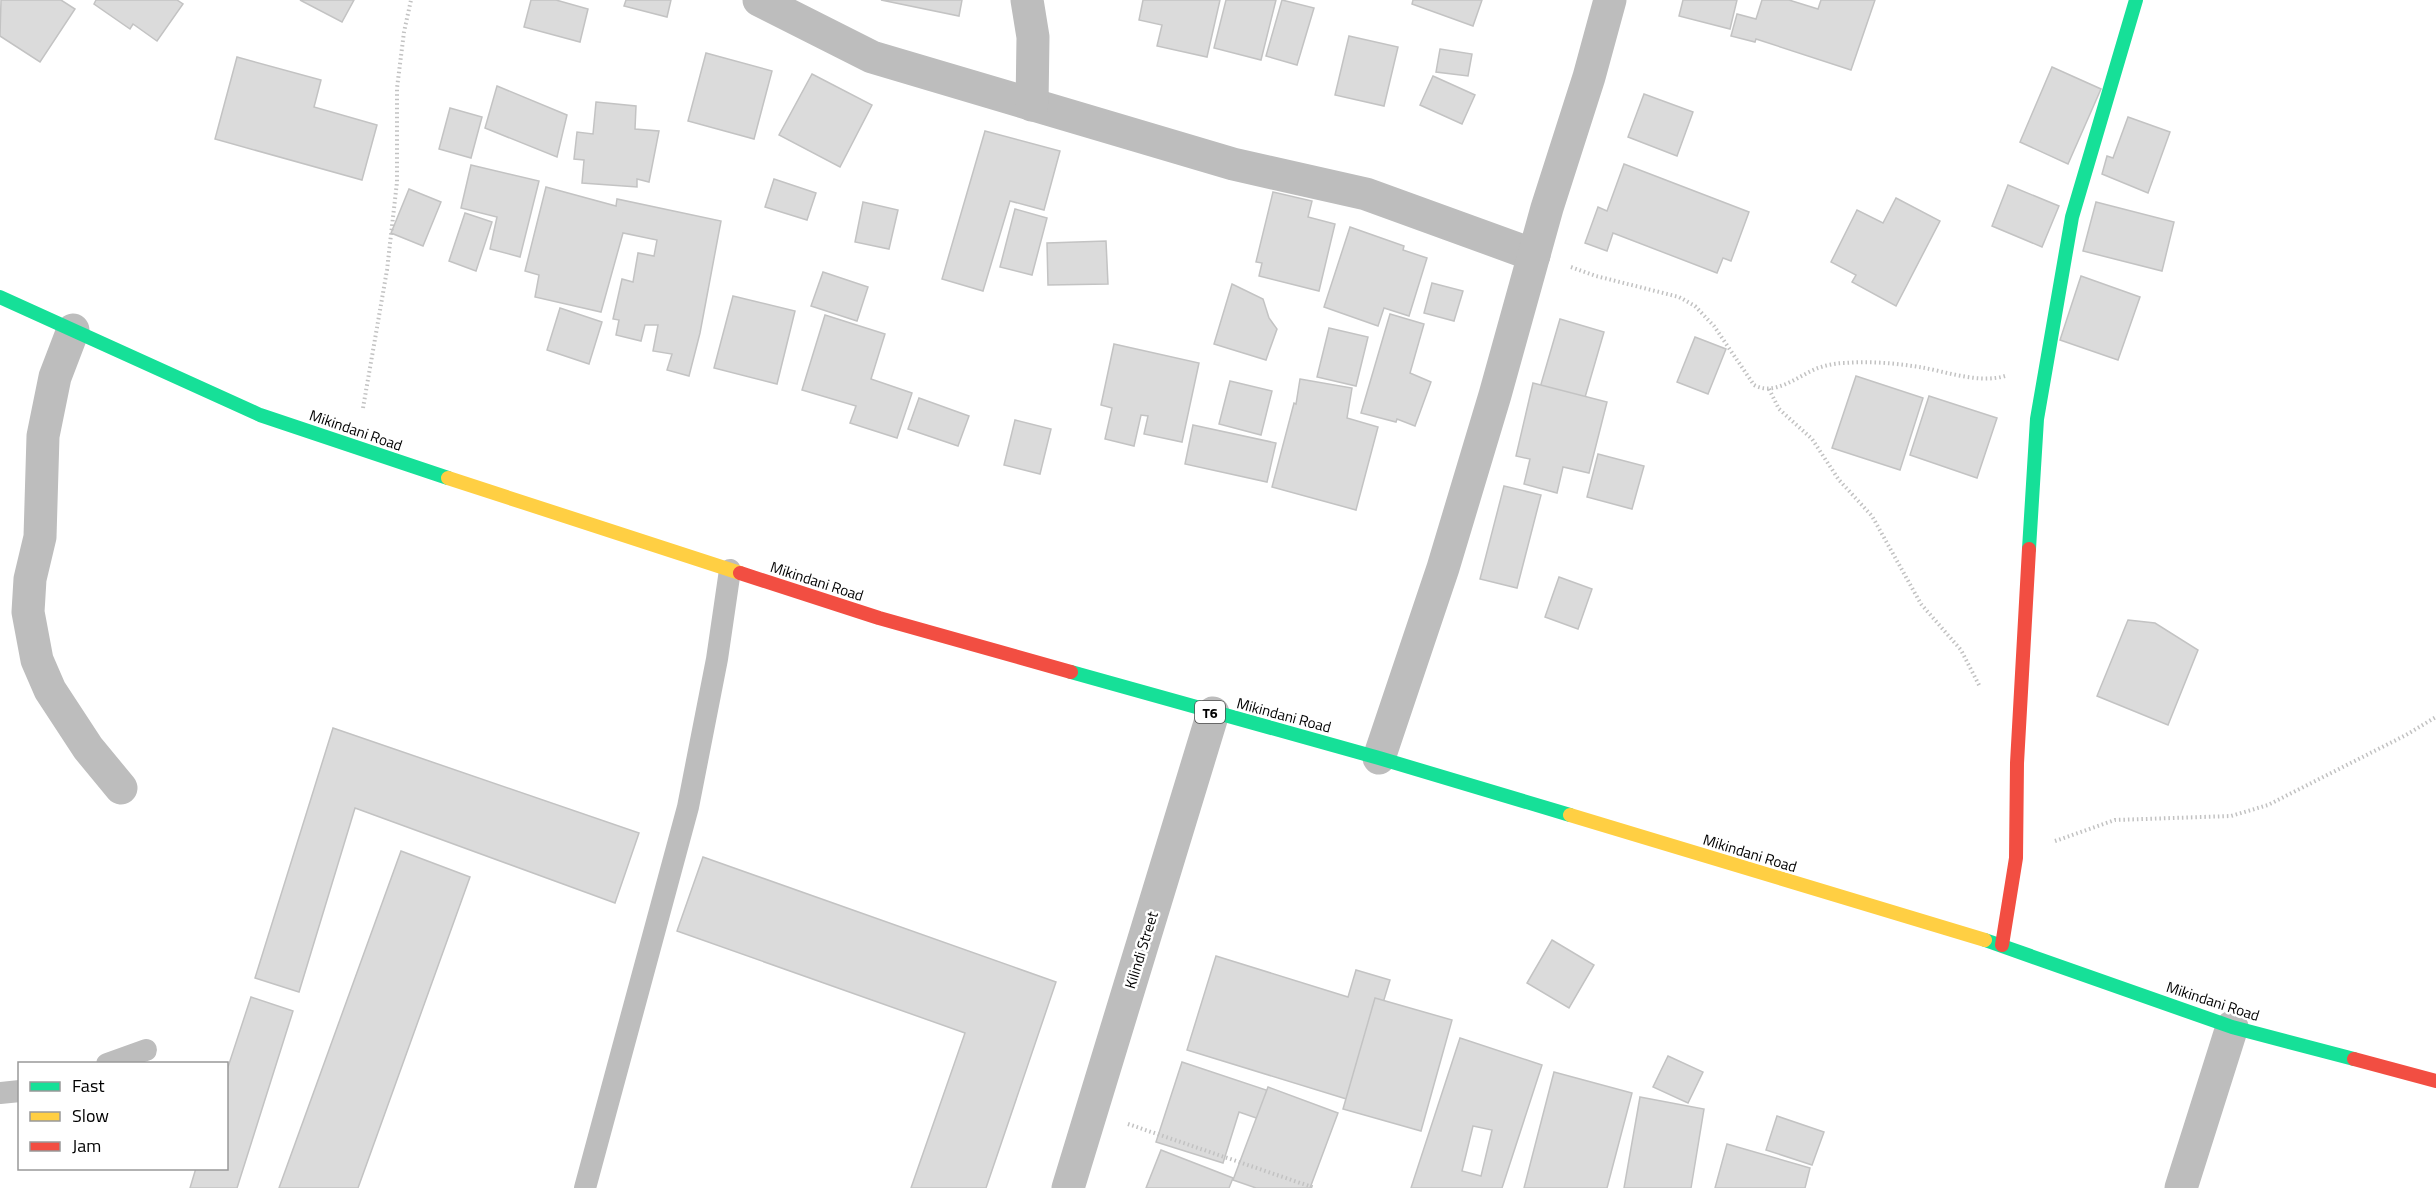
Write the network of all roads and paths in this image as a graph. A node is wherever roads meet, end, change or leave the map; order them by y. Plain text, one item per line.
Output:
1 (411, 0) edge
2 (759, 0) edge
3 (1027, 0) edge
4 (1610, 0) edge
5 (2136, 0) edge
6 (1032, 105) junction
7 (1535, 253) junction
8 (0, 297) edge
9 (73, 330) junction
10 (2048, 361) junction
11 (1769, 389) junction
12 (356, 447) junction
13 (730, 570) junction
14 (1982, 692) dead end
15 (1213, 712) junction
16 (2436, 717) edge
17 (1379, 758) junction
18 (121, 788) dead end
19 (2016, 858) junction
20 (2002, 945) junction
21 (2232, 1026) junction
22 (147, 1050) dead end
23 (113, 1062) edge
24 (2436, 1081) edge
25 (18, 1091) edge
26 (0, 1093) edge
27 (1092, 1111) junction
28 (585, 1188) edge
29 (1068, 1188) edge
30 (1315, 1188) edge
31 (2181, 1188) edge

1 - 12 path
2 - 6 street
3 - 6 street
4 - 7 street
5 - 10 main road
6 - 7 street
7 - 11 path
7 - 17 street
8 - 9 main road, Mikindani Road / T6
9 - 12 main road, Mikindani Road / T6
9 - 18 street
10 - 11 path
10 - 19 main road
11 - 14 path
12 - 13 main road, Mikindani Road / T6
13 - 15 main road, Mikindani Road / T6
13 - 28 lane
15 - 17 main road, Mikindani Road / T6
15 - 27 street, Kilindi Street
16 - 19 path
17 - 20 main road, Mikindani Road / T6
19 - 20 main road
20 - 21 main road, Mikindani Road / T6
21 - 24 main road, Mikindani Road / T6
21 - 31 street
22 - 23 lane
25 - 26 lane
27 - 29 street, Kilindi Street
27 - 30 path

